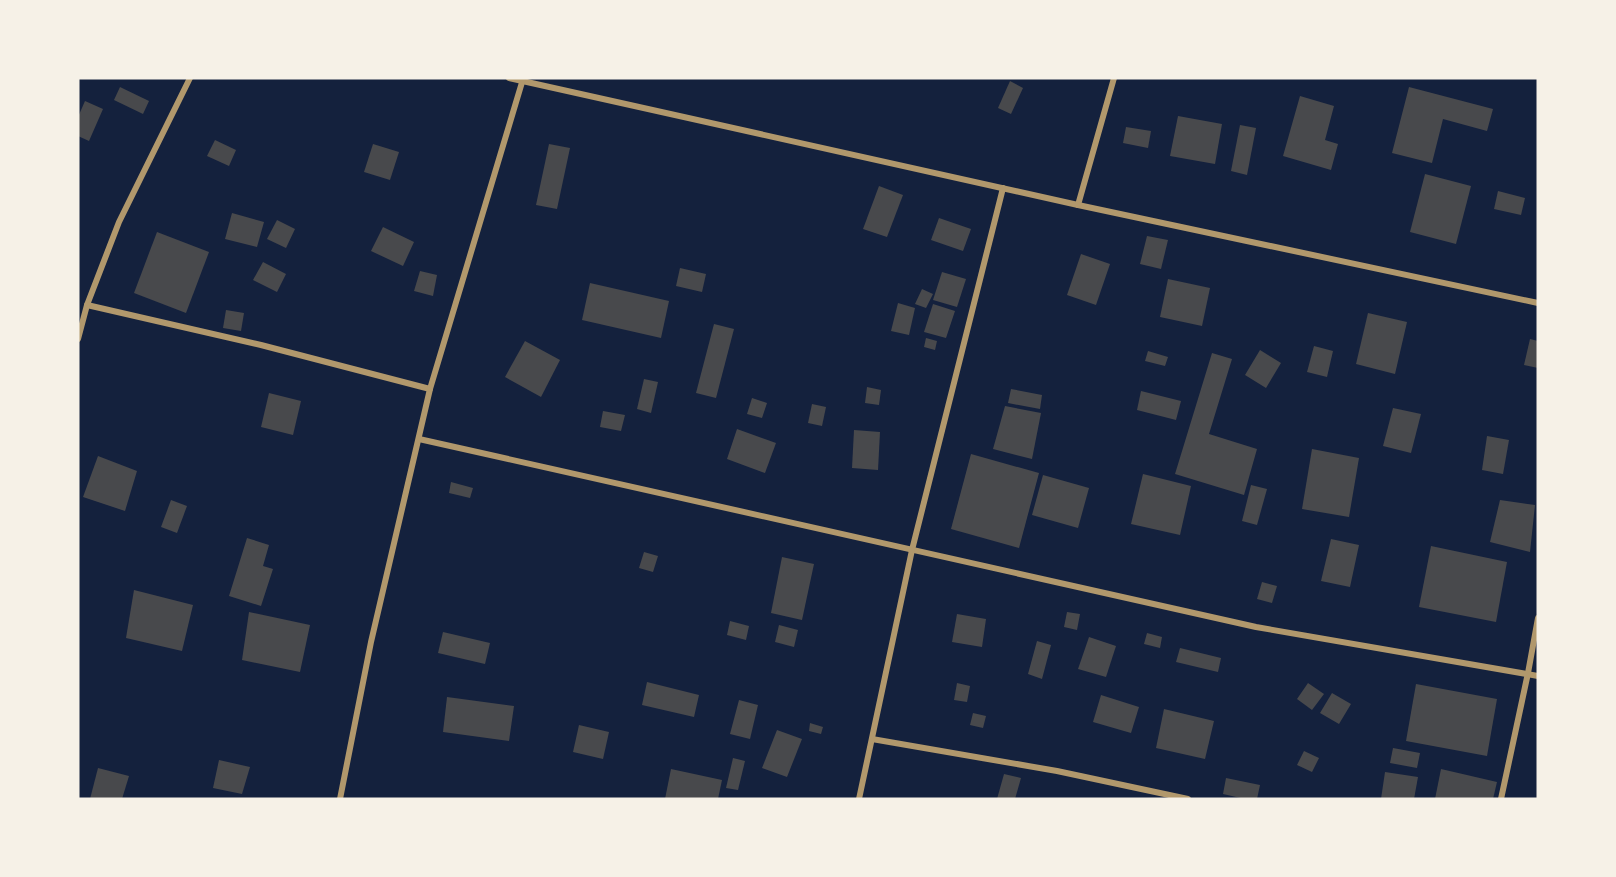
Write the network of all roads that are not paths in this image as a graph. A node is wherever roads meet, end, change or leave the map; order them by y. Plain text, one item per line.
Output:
1 (190, 78) edge
2 (510, 78) edge
3 (1114, 78) edge
4 (523, 79) edge
5 (1003, 188) junction
6 (1078, 206) junction
7 (1538, 303) edge
8 (87, 305) junction
9 (78, 339) edge
10 (430, 389) junction
11 (419, 439) junction
12 (912, 550) junction
13 (1538, 618) edge
14 (1528, 673) junction
15 (1538, 676) edge
16 (872, 739) junction
17 (340, 799) edge
18 (859, 799) edge
19 (1188, 799) edge
20 (1501, 799) edge

1 - 8 street
2 - 4 street
3 - 6 street
4 - 5 street
4 - 10 street
5 - 6 street
5 - 12 street
6 - 7 street
8 - 9 street
8 - 10 street
10 - 11 street
11 - 12 street
11 - 17 street
12 - 14 street
12 - 16 street
13 - 14 street
14 - 15 street
14 - 20 street
16 - 18 street
16 - 19 street

